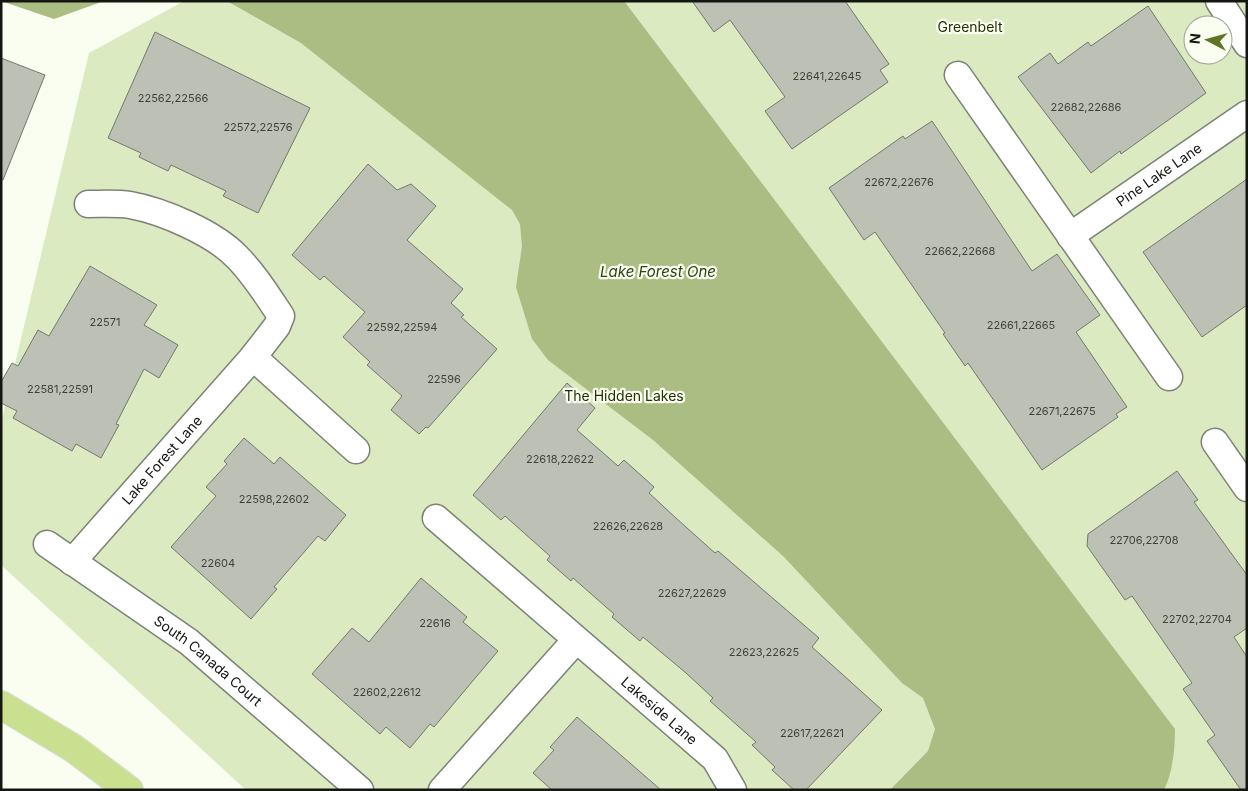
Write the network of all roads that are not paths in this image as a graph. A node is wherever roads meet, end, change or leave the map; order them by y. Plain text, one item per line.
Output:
1 (1219, 1) edge
2 (1247, 44) edge
3 (958, 75) dead end
4 (1247, 114) edge
5 (88, 204) dead end
6 (1070, 236) junction
7 (253, 357) junction
8 (1170, 377) dead end
9 (1214, 442) dead end
10 (356, 450) dead end
11 (1247, 488) edge
12 (436, 518) dead end
13 (46, 544) dead end
14 (72, 562) junction
15 (576, 640) junction
16 (1, 705) edge
17 (129, 790) edge
18 (360, 790) edge
19 (442, 790) edge
20 (732, 790) edge

1 - 2 street
3 - 6 street
4 - 6 street, Pine Lake Lane
5 - 7 street, Lake Forest Lane
6 - 8 street
7 - 10 street
7 - 14 street, Lake Forest Lane
9 - 11 street
12 - 15 street, Lakeside Lane
13 - 14 street, South Canada Court
14 - 18 street, South Canada Court
15 - 19 street
15 - 20 street, Lakeside Lane
16 - 17 main road

